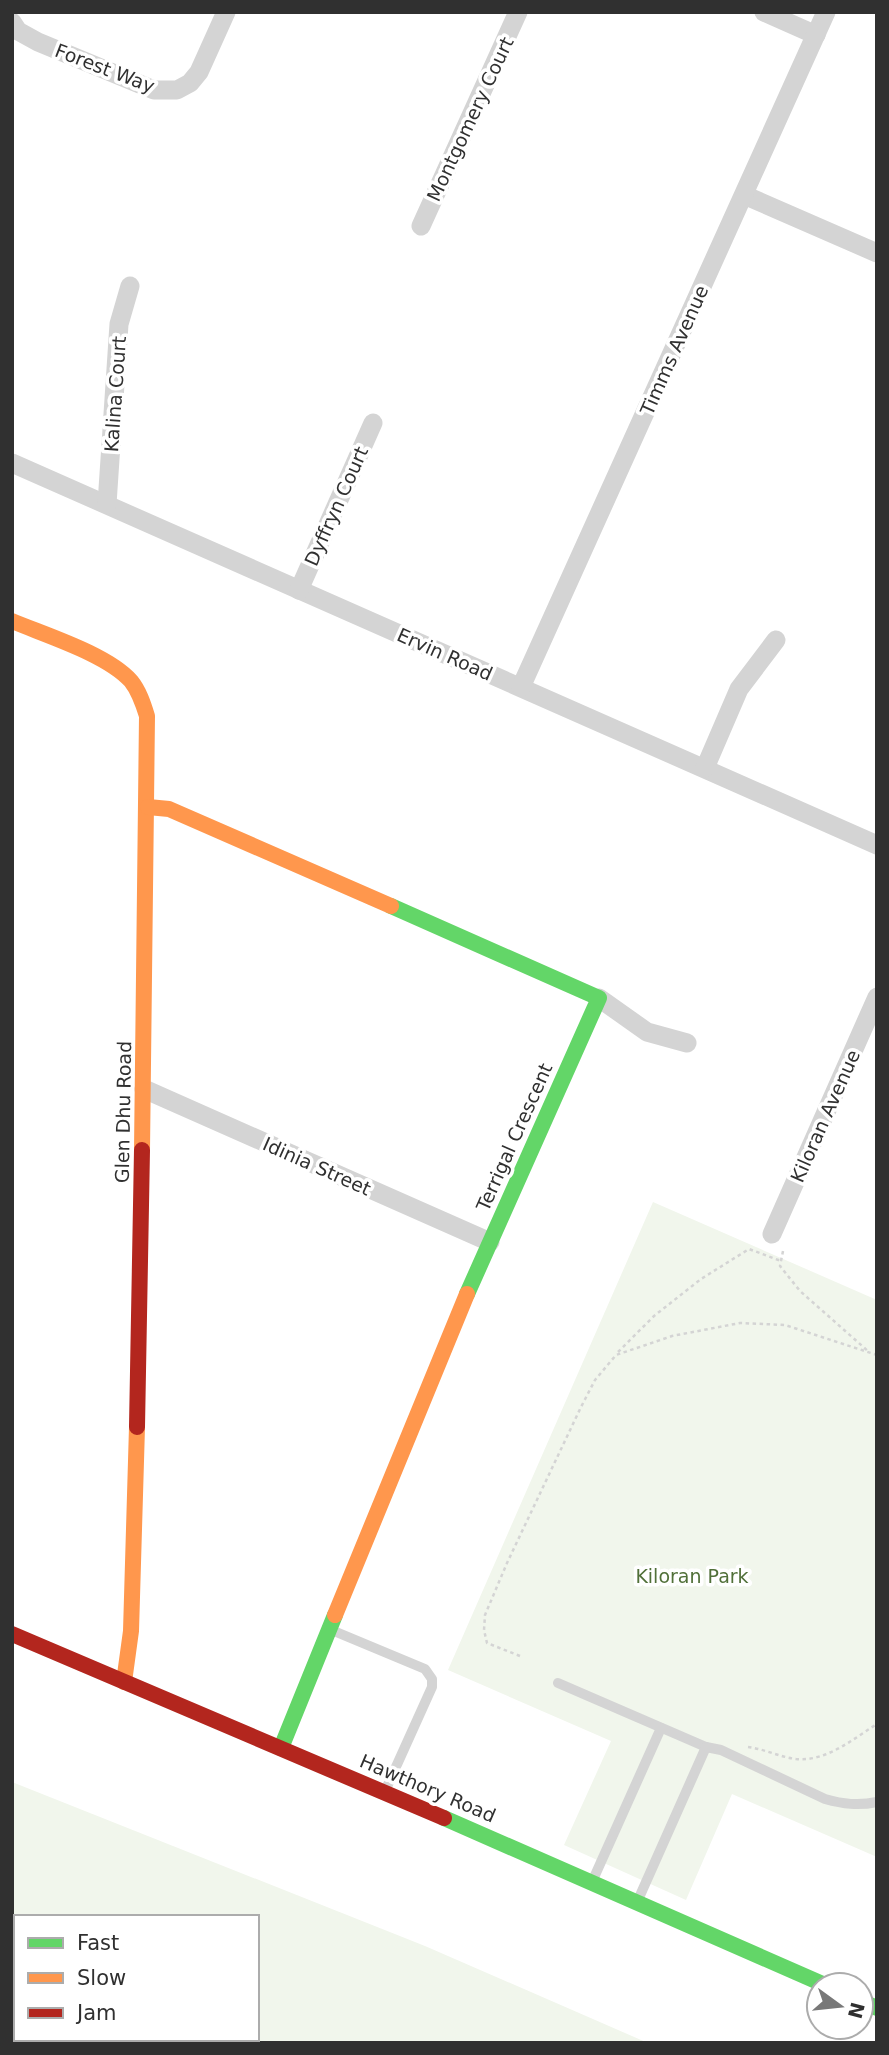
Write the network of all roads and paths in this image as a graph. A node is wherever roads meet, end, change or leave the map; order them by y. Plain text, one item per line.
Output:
1 (226, 12) edge
2 (519, 12) edge
3 (764, 12) edge
4 (827, 12) edge
5 (12, 22) edge
6 (816, 35) junction
7 (744, 195) junction
8 (421, 226) dead end
9 (877, 253) edge
10 (130, 286) dead end
11 (373, 423) dead end
12 (12, 463) edge
13 (107, 504) junction
14 (299, 590) junction
15 (12, 621) edge
16 (776, 640) dead end
17 (521, 687) junction
18 (705, 768) junction
19 (148, 807) junction
20 (877, 845) edge
21 (877, 997) edge
22 (599, 998) junction
23 (687, 1043) dead end
24 (144, 1089) junction
25 (490, 1242) junction
26 (778, 1243) joint
27 (781, 1261) junction
28 (870, 1354) junction
29 (616, 1355) junction
30 (877, 1355) edge
31 (328, 1629) junction
32 (12, 1634) edge
33 (520, 1656) dead end
34 (124, 1682) junction
35 (558, 1683) dead end
36 (877, 1724) edge
37 (661, 1728) junction
38 (706, 1747) junction
39 (281, 1748) junction
40 (721, 1751) junction
41 (384, 1792) junction
42 (877, 1802) edge
43 (592, 1883) junction
44 (638, 1903) junction
45 (805, 1976) edge

1 - 5 street, Forest Way
2 - 8 street, Montgomery Court
3 - 6 street
4 - 6 street, Timms Avenue
6 - 7 street, Timms Avenue
7 - 9 street
7 - 17 street, Timms Avenue
10 - 13 street, Kalina Court
11 - 14 street, Dyffryn Court
12 - 13 street, Ervin Road
13 - 14 street, Ervin Road
14 - 17 street, Ervin Road
15 - 19 street, Glen Dhu Road
16 - 18 street
17 - 18 street, Ervin Road
18 - 20 street, Ervin Road
19 - 22 street
19 - 24 street, Glen Dhu Road
21 - 26 street, Kiloran Avenue
22 - 23 street
22 - 25 street, Terrigal Crescent
24 - 25 street, Idinia Street
24 - 34 street, Glen Dhu Road
25 - 31 street, Terrigal Crescent
26 - 27 path
27 - 28 path
27 - 29 path
28 - 29 path
28 - 30 path
29 - 33 path
31 - 39 street, Terrigal Crescent
31 - 41 lane
32 - 34 street, Hawthory Road
34 - 39 street, Hawthory Road
35 - 37 lane
36 - 40 path
37 - 38 lane
37 - 43 lane
38 - 40 lane
38 - 44 lane
39 - 41 street, Hawthory Road
40 - 42 lane
41 - 43 street, Hawthory Road
43 - 44 street, Hawthory Road
44 - 45 street, Hawthory Road

